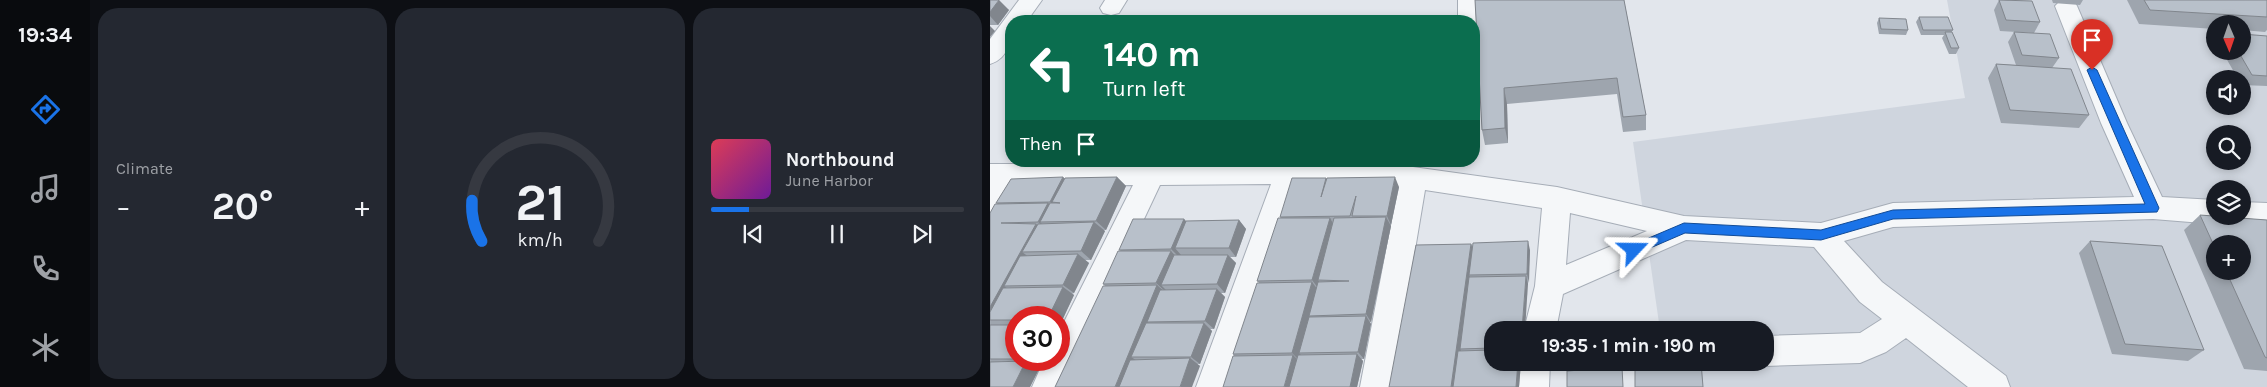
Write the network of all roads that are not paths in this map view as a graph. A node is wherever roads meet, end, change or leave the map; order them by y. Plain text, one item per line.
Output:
1 (1031, 0) edge
2 (1469, 0) edge
3 (2066, 6) dead end
4 (1020, 15) edge
5 (1469, 15) edge
6 (1005, 35) edge
7 (990, 56) edge
8 (1016, 172) edge
9 (1472, 173) edge
10 (1152, 174) junction
11 (1288, 174) junction
12 (1414, 178) junction
13 (1557, 198) junction
14 (2153, 208) junction
15 (990, 209) edge
16 (2206, 211) edge
17 (2251, 214) edge
18 (2267, 215) edge
19 (1684, 228) junction
20 (1821, 235) junction
21 (1550, 286) junction
22 (1906, 320) junction
23 (1542, 321) edge
24 (1774, 350) edge
25 (1534, 371) edge
26 (1048, 387) edge
27 (1212, 387) edge
28 (1376, 387) edge
29 (1534, 387) edge
30 (1994, 387) edge

1 - 4 street
2 - 5 street
3 - 14 street
6 - 7 street
8 - 10 street
8 - 15 street
9 - 12 street
9 - 13 street
10 - 11 street
10 - 26 street
11 - 12 street
11 - 27 street
12 - 28 street
13 - 19 street
13 - 21 street
14 - 16 street
14 - 20 street
17 - 18 street
19 - 20 street
19 - 21 street
20 - 22 street
21 - 23 street
22 - 24 street
22 - 30 street
25 - 29 street

